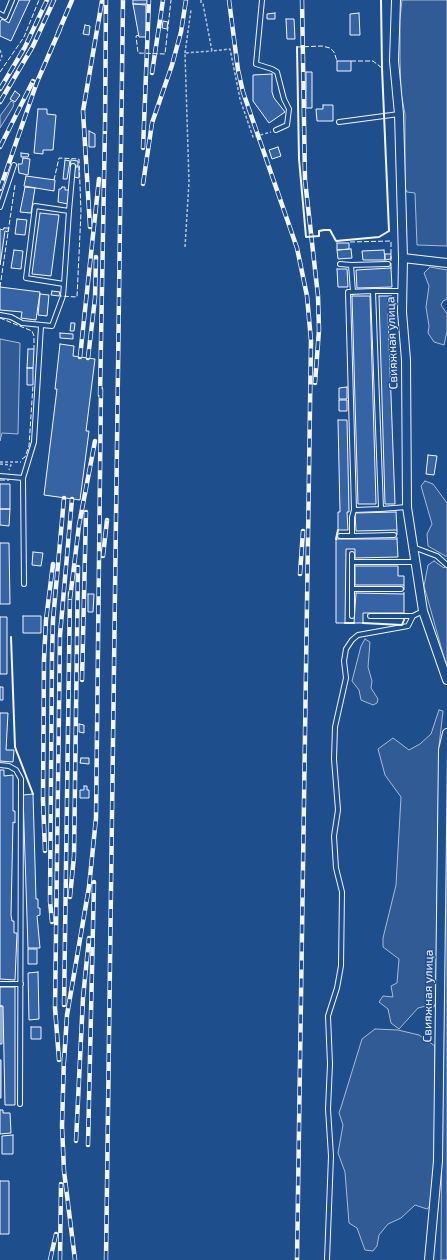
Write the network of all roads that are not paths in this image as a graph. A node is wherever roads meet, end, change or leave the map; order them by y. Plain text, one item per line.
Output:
1 (12, 0) edge
2 (262, 0) edge
3 (396, 0) edge
4 (0, 14) edge
5 (399, 114) junction
6 (339, 122) dead end
7 (276, 130) road end
8 (14, 165) dead end
9 (73, 166) dead end
10 (0, 207) edge
11 (69, 211) junction
12 (404, 258) junction
13 (447, 263) edge
14 (340, 264) dead end
15 (388, 264) dead end
16 (351, 265) junction
17 (64, 284) junction
18 (373, 291) junction
19 (402, 291) junction
20 (353, 292) junction
21 (0, 315) edge
22 (41, 326) junction
23 (0, 476) edge
24 (22, 478) junction
25 (407, 507) junction
26 (381, 509) junction
27 (354, 510) junction
28 (394, 535) dead end
29 (340, 536) dead end
30 (352, 536) junction
31 (412, 546) junction
32 (352, 554) dead end
33 (352, 562) junction
34 (415, 562) junction
35 (447, 565) edge
36 (24, 584) dead end
37 (352, 589) junction
38 (401, 589) dead end
39 (423, 611) junction
40 (352, 616) dead end
41 (370, 616) dead end
42 (413, 616) junction
43 (447, 680) edge
44 (447, 733) edge
45 (0, 765) edge
46 (0, 984) edge
47 (21, 984) junction
48 (20, 1104) dead end
49 (327, 1260) edge
50 (429, 1260) edge

1 - 4 lane
2 - 7 lane
3 - 5 street, Свияжная улица
5 - 6 lane
5 - 12 street, Свияжная улица
8 - 10 lane
9 - 11 lane
11 - 17 lane
11 - 17 lane
12 - 13 street
12 - 19 street, Свияжная улица
14 - 16 lane
15 - 16 lane
16 - 20 lane
17 - 22 lane
18 - 19 lane
18 - 20 lane
18 - 26 lane
19 - 25 street, Свияжная улица
20 - 27 lane
21 - 22 lane
22 - 24 lane
23 - 24 lane
24 - 36 lane
25 - 26 lane
25 - 31 street, Свияжная улица
26 - 27 lane
27 - 30 lane
28 - 30 lane
29 - 30 lane
31 - 34 street, Свияжная улица
31 - 35 lane
32 - 33 lane
33 - 34 lane
33 - 37 lane
34 - 39 street, Свияжная улица
37 - 38 lane
37 - 40 lane
39 - 42 lane
39 - 43 street, Свияжная улица
41 - 42 lane
42 - 49 lane
44 - 50 street, Свияжная улица
45 - 47 lane
46 - 47 lane
47 - 48 lane

